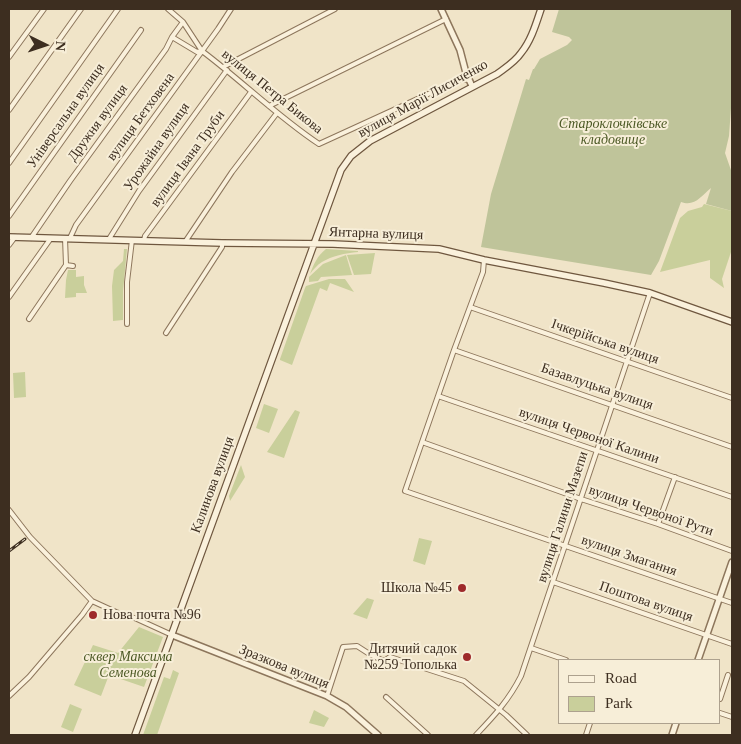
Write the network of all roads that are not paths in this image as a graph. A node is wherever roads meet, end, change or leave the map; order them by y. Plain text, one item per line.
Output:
1 (44, 9) edge
2 (81, 9) edge
3 (118, 9) edge
4 (168, 9) edge
5 (231, 9) edge
6 (335, 9) edge
7 (441, 9) edge
8 (541, 9) edge
9 (446, 19) junction
10 (183, 22) junction
11 (141, 30) dead end
12 (172, 38) junction
13 (202, 51) junction
14 (9, 57) edge
15 (225, 68) junction
16 (469, 80) junction
17 (472, 86) junction
18 (251, 92) junction
19 (269, 106) junction
20 (9, 110) edge
21 (277, 113) junction
22 (9, 163) edge
23 (9, 216) edge
24 (12, 237) edge
25 (31, 238) junction
26 (50, 238) junction
27 (68, 238) junction
28 (109, 239) junction
29 (132, 240) junction
30 (144, 240) junction
31 (185, 242) junction
32 (222, 243) junction
33 (314, 244) junction
34 (9, 245) edge
35 (484, 260) junction
36 (66, 265) junction
37 (73, 266) dead end
38 (650, 293) junction
39 (9, 296) edge
40 (470, 307) junction
41 (29, 319) dead end
42 (732, 322) edge
43 (128, 324) dead end
44 (166, 333) dead end
45 (454, 350) junction
46 (628, 362) junction
47 (438, 396) junction
48 (732, 398) edge
49 (613, 404) junction
50 (422, 442) junction
51 (732, 447) edge
52 (597, 450) junction
53 (675, 477) junction
54 (732, 497) edge
55 (581, 499) junction
56 (9, 510) edge
57 (658, 524) junction
58 (564, 546) junction
59 (732, 551) edge
60 (732, 562) edge
61 (553, 582) junction
62 (720, 598) junction
63 (92, 601) junction
64 (732, 603) edge
65 (172, 635) junction
66 (707, 635) junction
67 (732, 644) edge
68 (531, 648) junction
69 (563, 659) edge
70 (698, 659) edge
71 (728, 675) dead end
72 (9, 696) edge
73 (327, 696) junction
74 (721, 696) edge
75 (386, 697) dead end
76 (499, 711) junction
77 (135, 735) edge
78 (378, 735) edge
79 (428, 735) edge
80 (476, 735) edge
81 (528, 735) edge

1 - 14 street
2 - 20 street
3 - 22 street
4 - 10 street
5 - 13 street, вулиця Бетховена
6 - 15 street
7 - 9 street
8 - 17 main road, вулиця Марії Лисиченко
9 - 16 street
9 - 19 street
10 - 12 street, Дружня вулиця
10 - 13 street
11 - 23 street, Універсальна вулиця
12 - 13 street, вулиця Петра Бикова
12 - 25 street, Дружня вулиця
13 - 15 street, вулиця Петра Бикова
13 - 27 street, вулиця Бетховена
15 - 18 street, вулиця Петра Бикова
15 - 28 street, Урожайна вулиця
16 - 17 street
16 - 21 street, вулиця Петра Бикова
17 - 33 main road, вулиця Марії Лисиченко
18 - 19 street, вулиця Петра Бикова
18 - 30 street, вулиця Івана Труби
19 - 21 street, вулиця Петра Бикова
21 - 31 street
24 - 25 main road, Янтарна вулиця
24 - 34 street
25 - 26 main road, Янтарна вулиця
26 - 27 main road, Янтарна вулиця
26 - 39 street
27 - 28 main road, Янтарна вулиця
27 - 36 street
28 - 29 main road, Янтарна вулиця
29 - 30 main road, Янтарна вулиця
29 - 43 street
30 - 31 main road, Янтарна вулиця
31 - 32 main road, Янтарна вулиця
32 - 33 main road, Янтарна вулиця
32 - 44 street
33 - 35 main road, Янтарна вулиця
33 - 65 main road, Калинова вулиця
35 - 38 main road, Янтарна вулиця
35 - 40 street
36 - 37 street
36 - 41 street
38 - 42 main road, Янтарна вулиця
38 - 46 street, вулиця Галини Мазепи
40 - 45 street
40 - 46 street, Ічкерійська вулиця
45 - 47 street
45 - 49 street, Базавлуцька вулиця
46 - 48 street, Ічкерійська вулиця
46 - 49 street, вулиця Галини Мазепи
47 - 50 street
47 - 52 street, вулиця Червоної Калини
49 - 51 street, Базавлуцька вулиця
49 - 52 street, вулиця Галини Мазепи
50 - 55 street, вулиця Червоної Рути
50 - 58 street, вулиця Змагання
52 - 53 street, вулиця Червоної Калини
52 - 55 street, вулиця Галини Мазепи
53 - 54 street, вулиця Червоної Калини
53 - 57 street
55 - 57 street, вулиця Червоної Рути
55 - 58 street, вулиця Галини Мазепи
56 - 63 street
57 - 59 street, вулиця Червоної Рути
58 - 61 street, вулиця Галини Мазепи
58 - 62 street, вулиця Змагання
60 - 62 street
61 - 66 street, Поштова вулиця
61 - 68 street, вулиця Галини Мазепи
62 - 64 street, вулиця Змагання
62 - 66 street
63 - 65 street
63 - 72 street
65 - 73 street, Зразкова вулиця
65 - 77 main road, Калинова вулиця
66 - 67 street, Поштова вулиця
66 - 70 street
68 - 69 street
68 - 76 street, вулиця Галини Мазепи
71 - 74 street
73 - 76 street
73 - 78 street, Зразкова вулиця
75 - 79 street
76 - 80 street, вулиця Галини Мазепи
76 - 81 street

